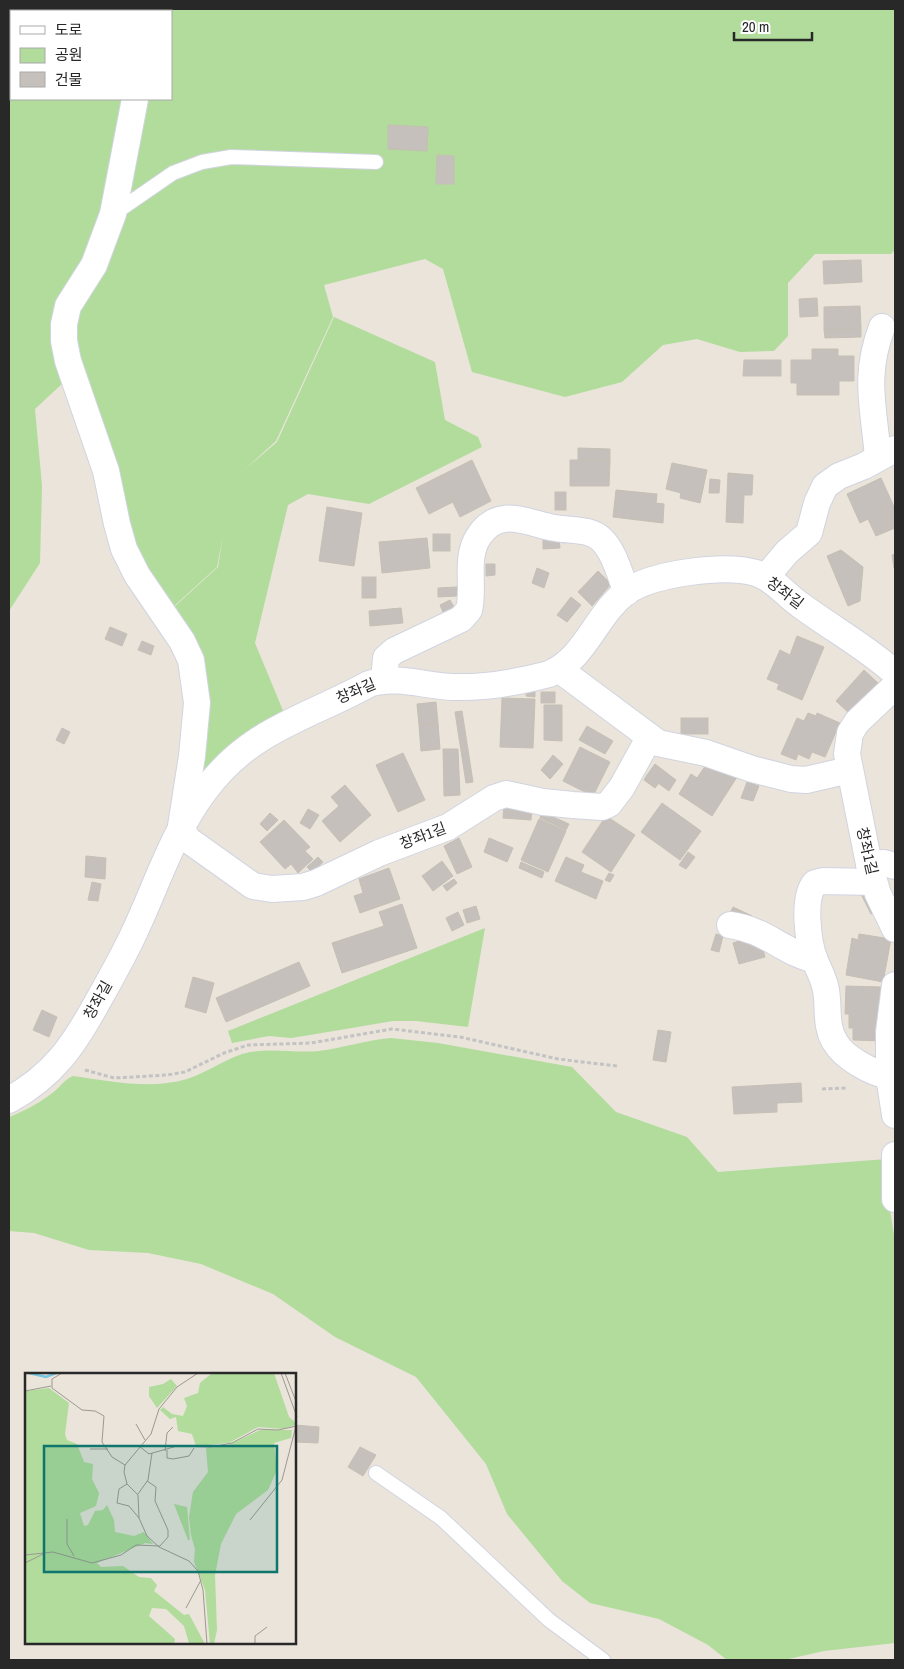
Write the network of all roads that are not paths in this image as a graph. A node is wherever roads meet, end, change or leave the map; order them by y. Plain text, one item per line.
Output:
1 (135, 100) edge
2 (376, 162) dead end
3 (113, 214) junction
4 (882, 327) dead end
5 (887, 453) edge
6 (766, 577) junction
7 (627, 592) junction
8 (560, 670) junction
9 (895, 672) edge
10 (384, 680) junction
11 (895, 686) edge
12 (649, 738) junction
13 (849, 770) junction
14 (181, 826) junction
15 (895, 866) edge
16 (872, 873) junction
17 (730, 925) dead end
18 (895, 929) edge
19 (815, 960) junction
20 (895, 986) edge
21 (889, 1076) junction
22 (9, 1100) edge
23 (895, 1113) edge
24 (895, 1155) edge
25 (895, 1199) edge
26 (376, 1473) dead end
27 (603, 1660) edge

1 - 3 street
2 - 3 lane
3 - 14 street
4 - 5 street
5 - 6 street
6 - 7 street, 창좌길
6 - 9 street, 창좌길
7 - 8 street, 창좌길
7 - 10 street
8 - 10 street, 창좌길
8 - 12 street
10 - 14 street, 창좌길
11 - 13 street, 창좌1길
12 - 13 street
12 - 14 street, 창좌1길
13 - 16 street, 창좌1길
14 - 22 street, 창좌길
15 - 16 street
16 - 18 street, 창좌1길
16 - 19 street
17 - 19 street
19 - 21 street
20 - 21 street
21 - 23 street
24 - 25 street
26 - 27 lane

